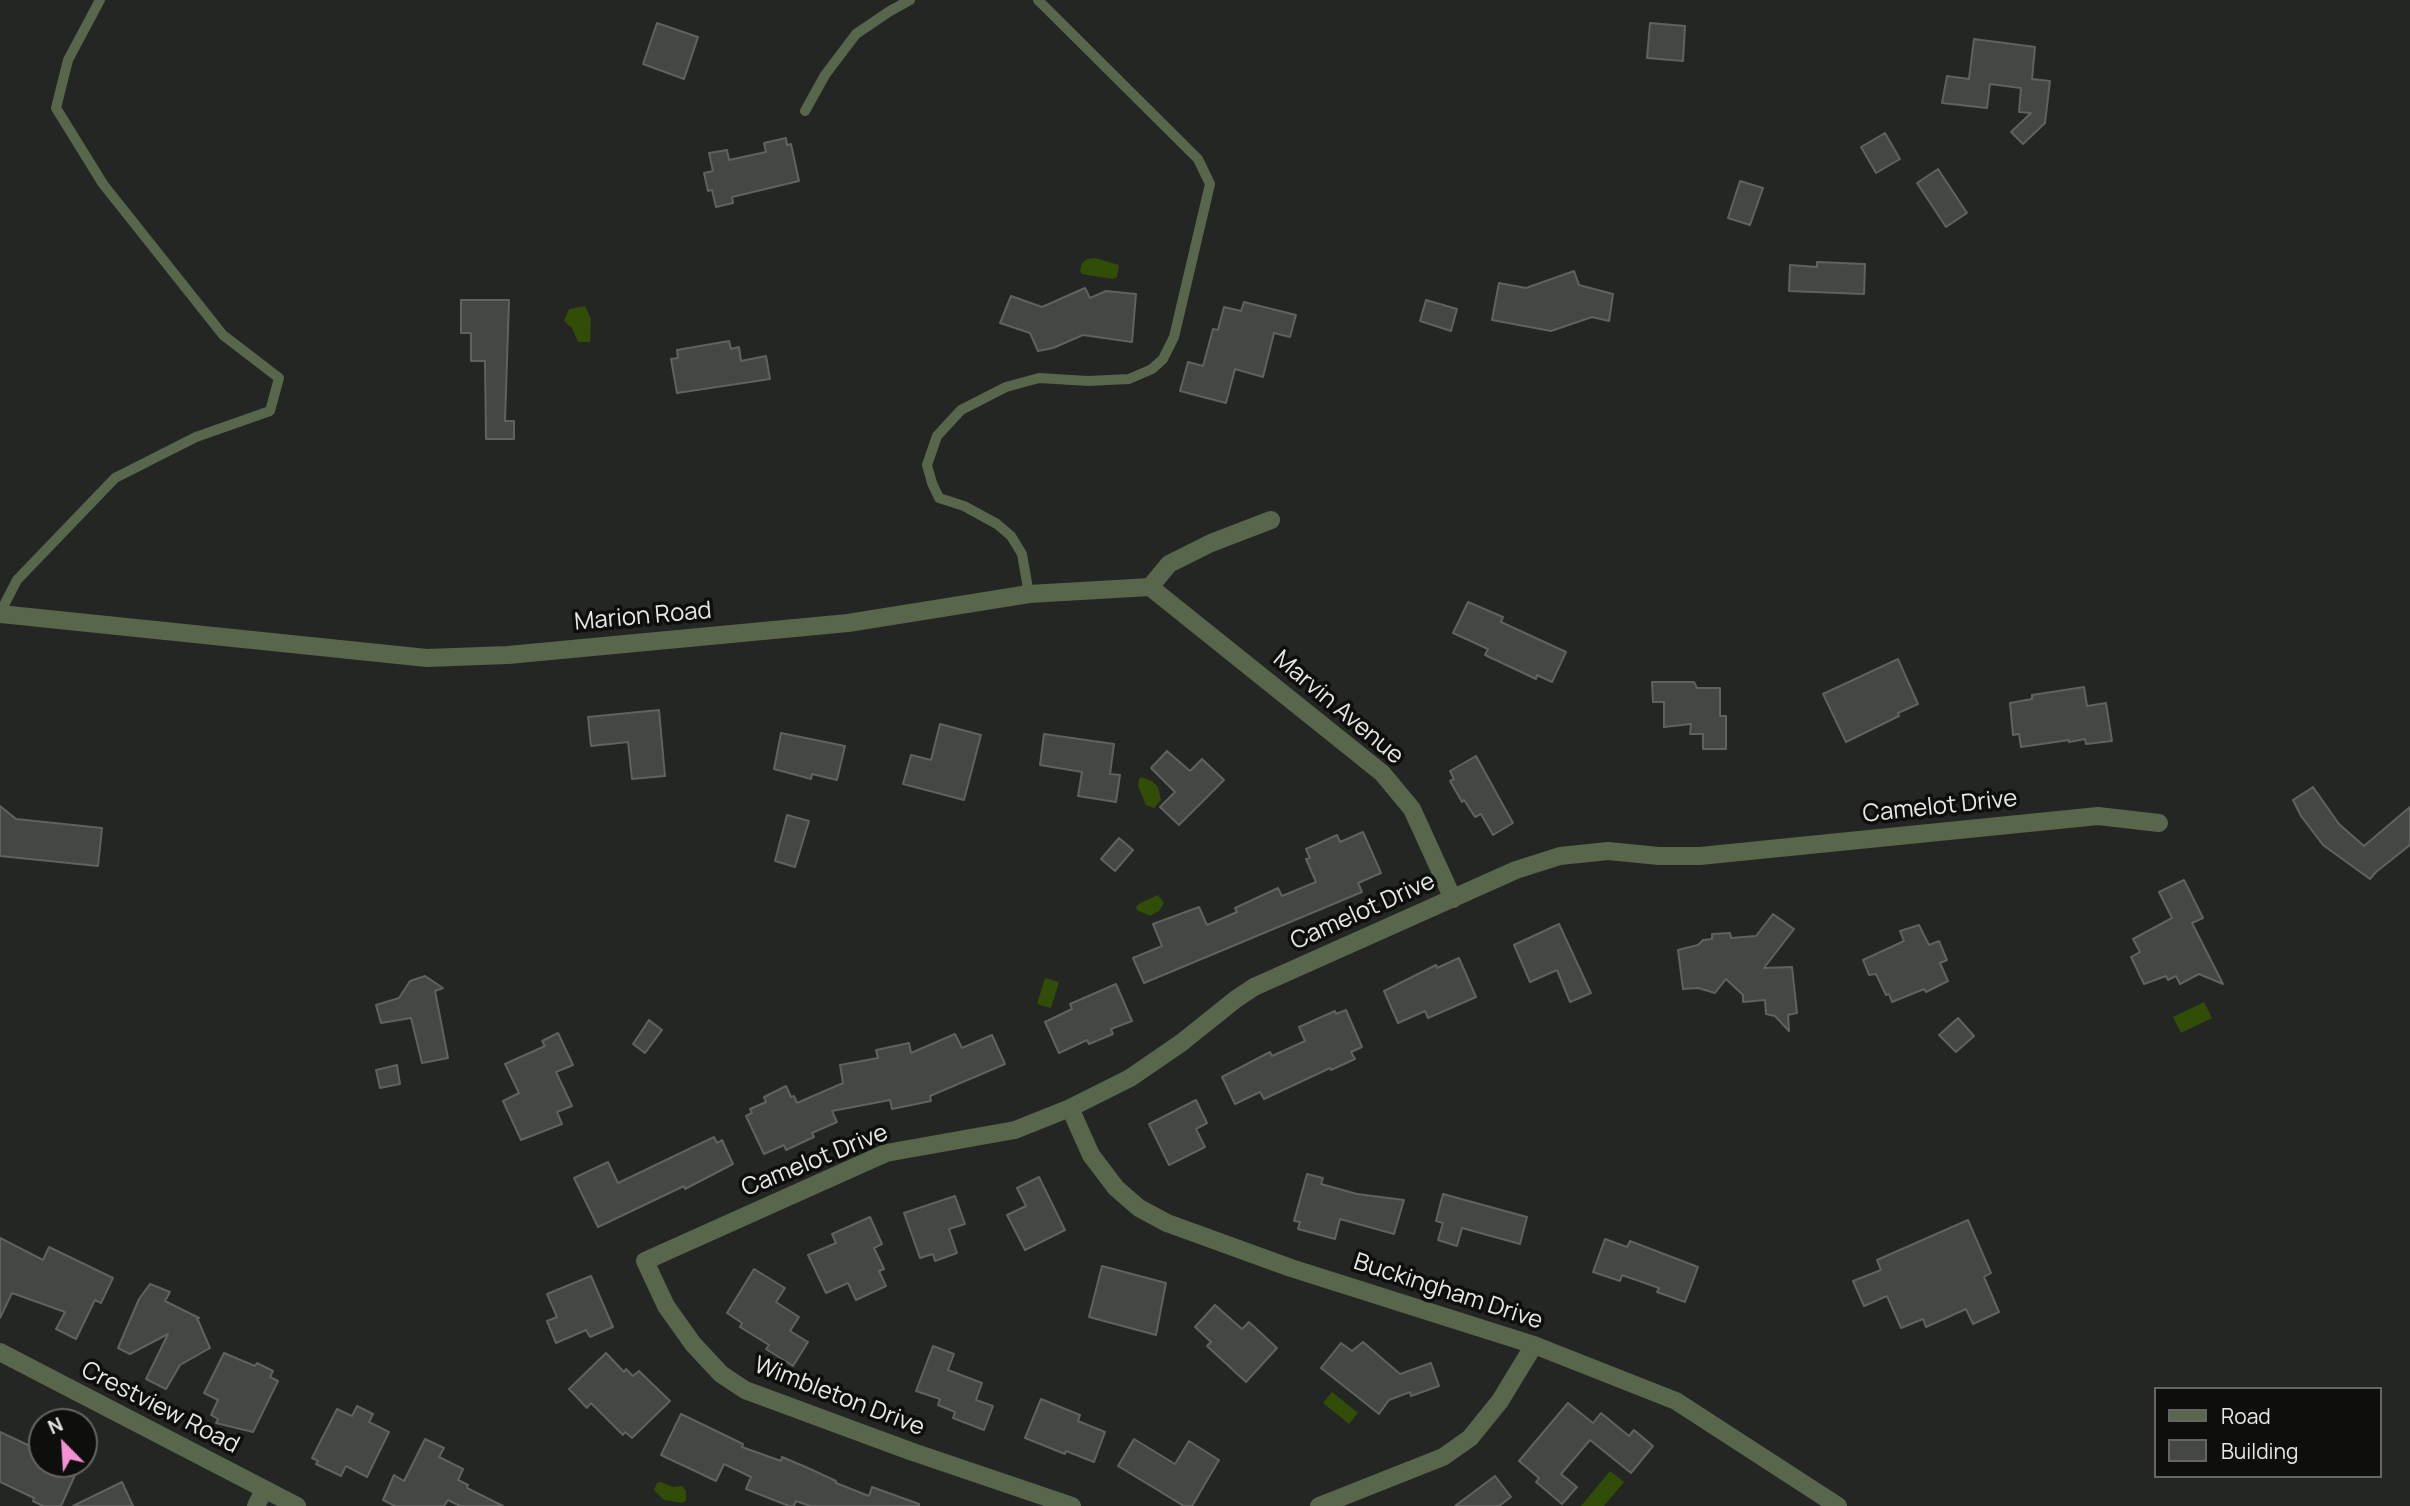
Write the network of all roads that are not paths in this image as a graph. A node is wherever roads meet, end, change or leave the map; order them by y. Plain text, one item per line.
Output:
1 (100, 0) edge
2 (910, 0) edge
3 (1038, 0) edge
4 (805, 111) dead end
5 (1271, 520) dead end
6 (1150, 587) junction
7 (1029, 594) junction
8 (0, 614) edge
9 (2159, 823) dead end
10 (1453, 899) junction
11 (1070, 1108) junction
12 (645, 1261) joint
13 (1534, 1345) junction
14 (0, 1352) edge
15 (260, 1498) edge
16 (297, 1506) edge
17 (1072, 1506) edge
18 (1319, 1506) edge
19 (1838, 1506) edge

1 - 8 lane
2 - 4 lane
3 - 7 lane
5 - 6 street
6 - 7 street, Marion Road
6 - 10 street, Marvin Avenue
7 - 8 street, Marion Road
9 - 10 street, Camelot Drive
10 - 11 street, Camelot Drive
11 - 12 street, Camelot Drive
11 - 13 street, Buckingham Drive
12 - 17 street, Wimbleton Drive
13 - 18 street
13 - 19 street, Buckingham Drive
14 - 15 street, Crestview Road
15 - 16 street, Crestview Road

